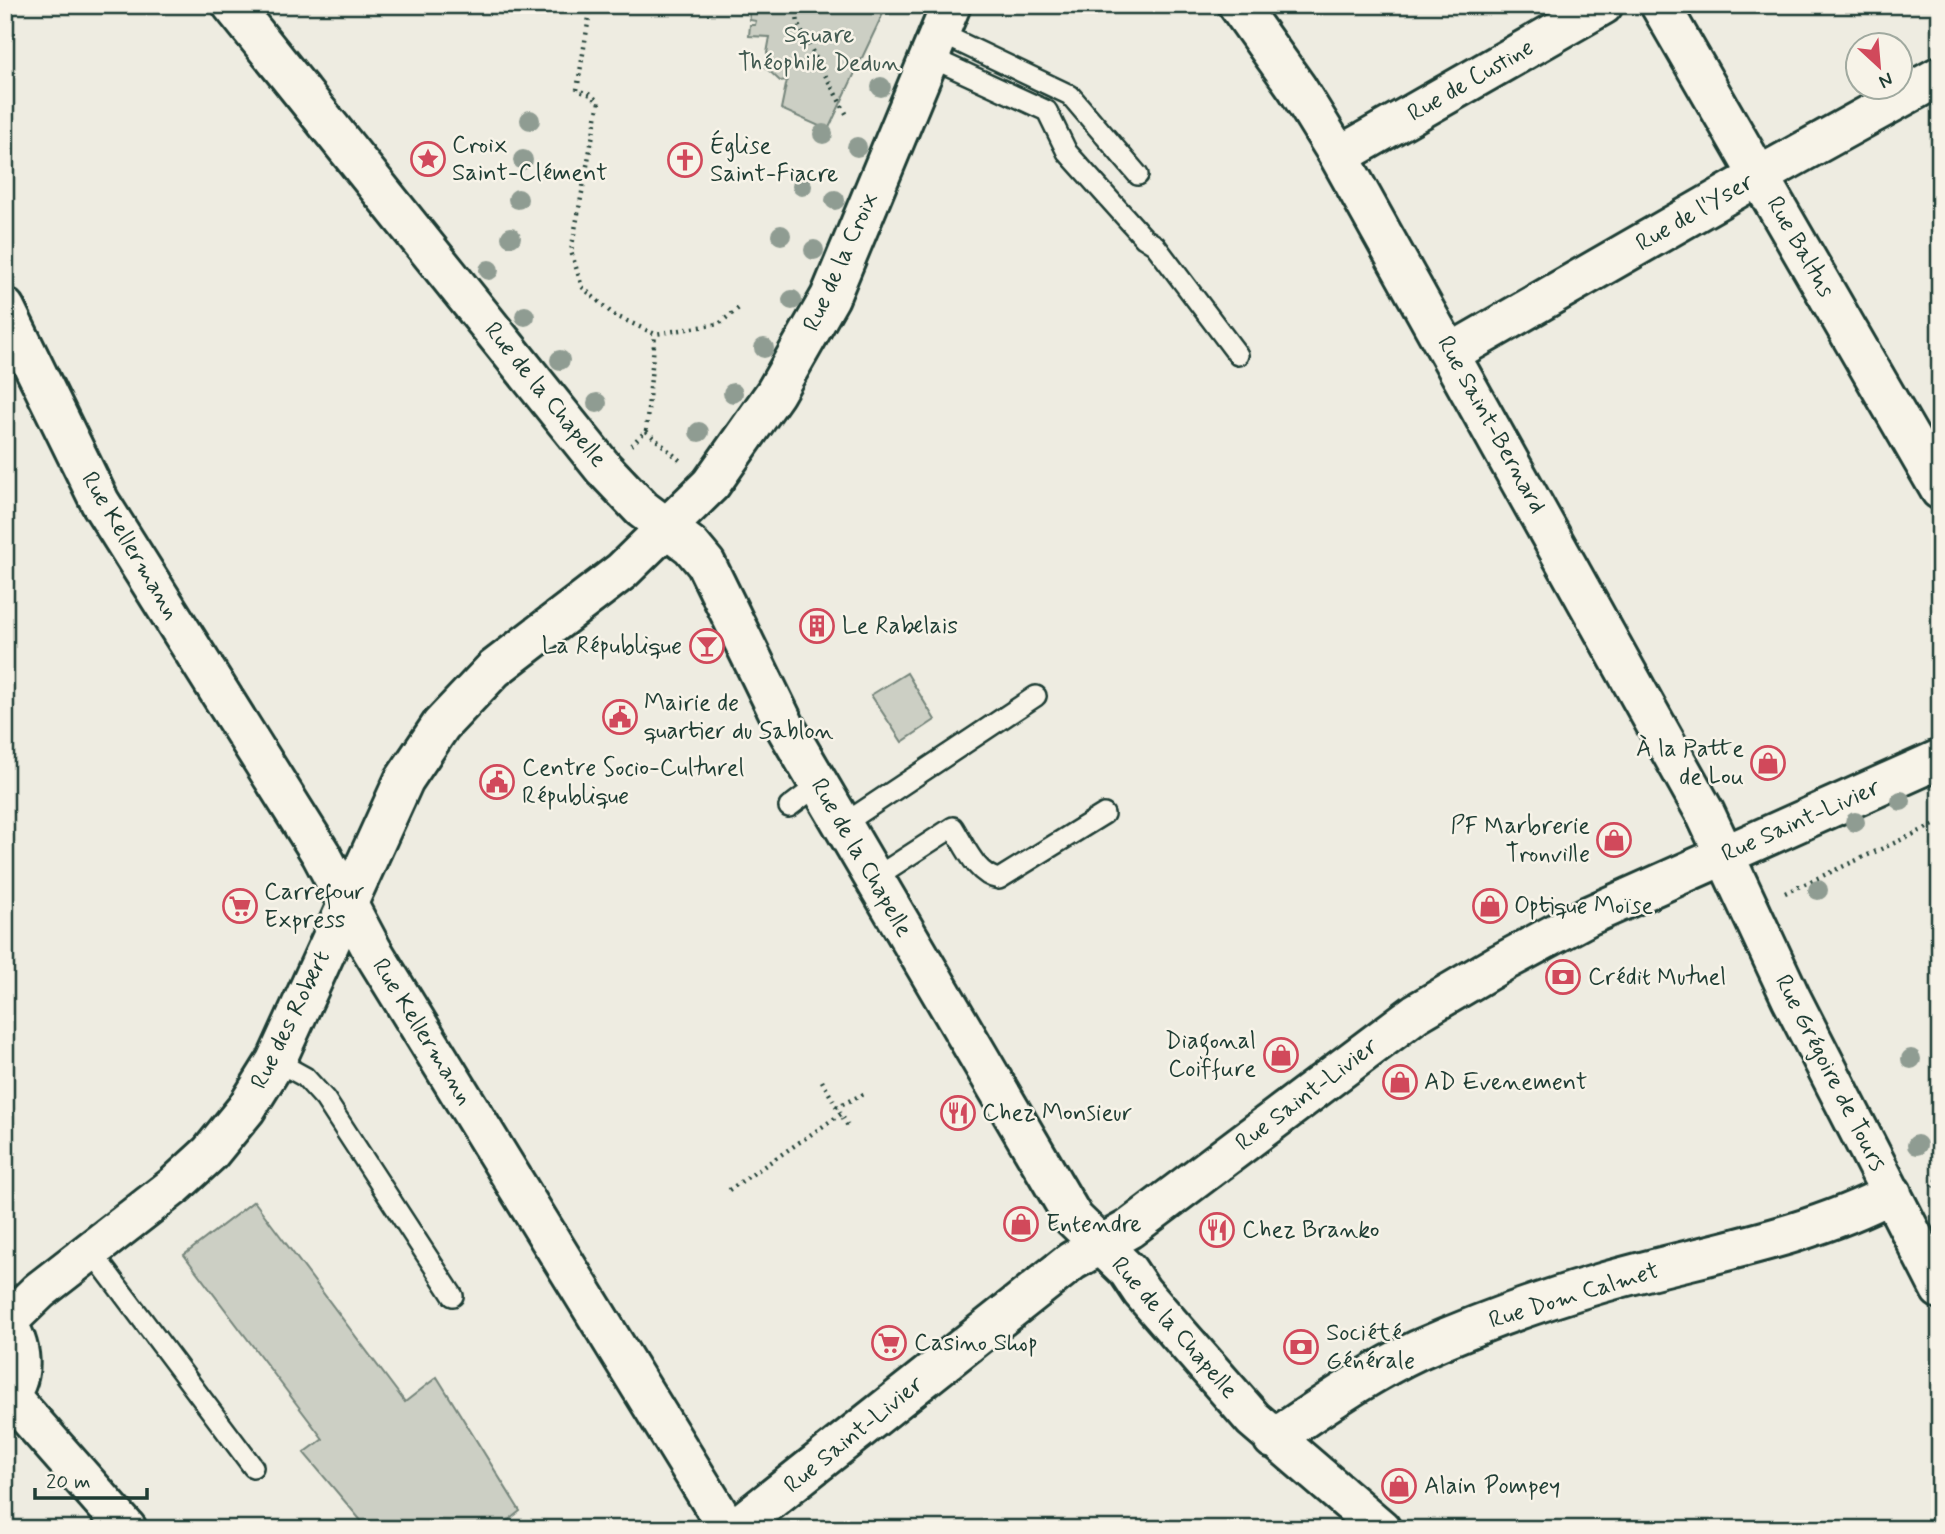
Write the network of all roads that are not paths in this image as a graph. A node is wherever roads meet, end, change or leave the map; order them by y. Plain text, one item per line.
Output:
1 (232, 5) edge
2 (1238, 5) edge
3 (1604, 5) edge
4 (1660, 5) edge
5 (940, 32) edge
6 (1940, 76) edge
7 (1339, 156) junction
8 (1138, 175) dead end
9 (1759, 176) junction
10 (5, 308) edge
11 (1451, 353) junction
12 (1238, 355) dead end
13 (1940, 490) edge
14 (666, 527) junction
15 (1036, 696) dead end
16 (1940, 759) edge
17 (1104, 814) dead end
18 (842, 825) junction
19 (1723, 856) junction
20 (873, 879) junction
21 (348, 902) junction
22 (276, 1061) junction
23 (1892, 1194) junction
24 (1101, 1244) junction
25 (91, 1251) junction
26 (1940, 1289) edge
27 (453, 1296) dead end
28 (6, 1322) edge
29 (7, 1397) edge
30 (1273, 1439) junction
31 (253, 1467) dead end
32 (127, 1529) edge
33 (728, 1529) edge
34 (734, 1529) edge
35 (1381, 1529) edge

1 - 14 street, Rue de la Chapelle
2 - 7 street, Rue Saint-Bernard
3 - 7 street, Rue de Custine
4 - 9 street, Rue Baltus
5 - 8 lane
5 - 12 lane
5 - 14 street, Rue de la Croix
6 - 9 street, Rue de l'Yser
7 - 11 street, Rue Saint-Bernard
9 - 11 street, Rue de l'Yser
9 - 13 street, Rue Baltus
10 - 21 street, Rue Kellermann
11 - 19 street, Rue Saint-Bernard
14 - 18 street, Rue de la Chapelle
14 - 21 street, Rue des Robert
15 - 18 lane
16 - 19 street, Rue Saint-Livier
17 - 20 lane
18 - 20 street, Rue de la Chapelle
19 - 23 street, Rue Grégoire de Tours
19 - 24 street, Rue Saint-Livier
20 - 24 street, Rue de la Chapelle
21 - 22 street, Rue des Robert
21 - 33 street, Rue Kellermann
22 - 25 street, Rue des Robert
22 - 27 lane
23 - 26 street, Rue Grégoire de Tours
23 - 30 street, Rue Dom Calmet
24 - 30 street, Rue de la Chapelle
24 - 34 street, Rue Saint-Livier
25 - 28 street, Rue des Robert
25 - 31 lane
28 - 29 street
29 - 32 street
30 - 35 street, Rue de la Chapelle

